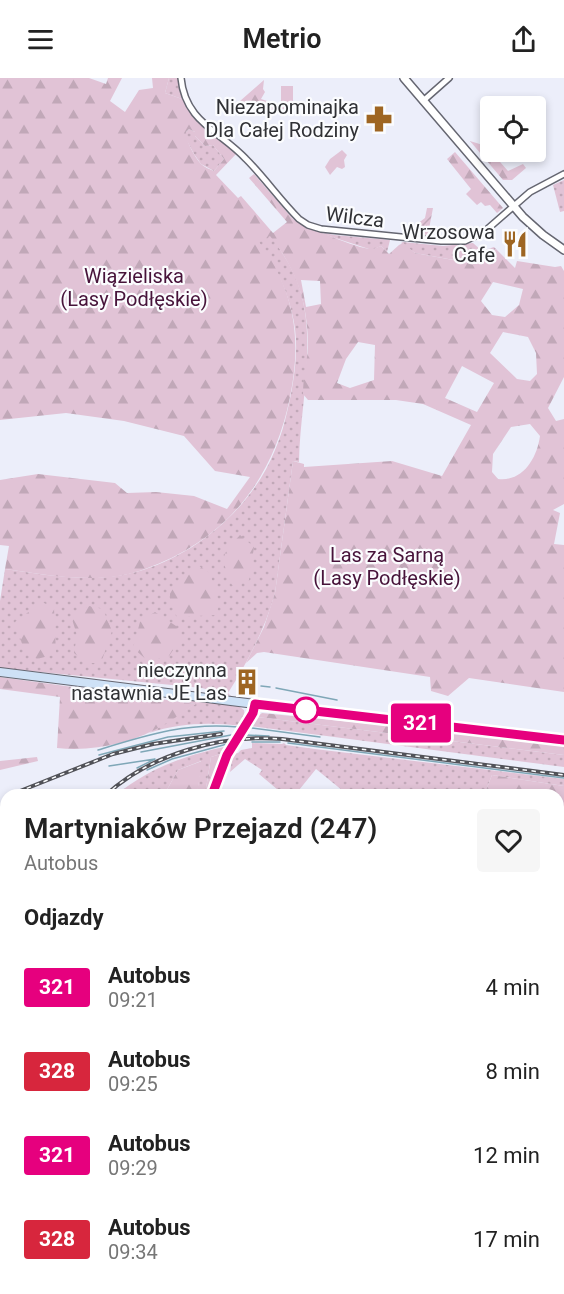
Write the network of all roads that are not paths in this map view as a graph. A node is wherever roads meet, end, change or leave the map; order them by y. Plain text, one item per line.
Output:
1 (180, 78) edge
2 (404, 78) edge
3 (449, 78) edge
4 (423, 101) junction
5 (564, 174) edge
6 (517, 204) junction
7 (564, 250) edge
8 (0, 672) edge
9 (255, 704) junction
10 (564, 740) edge
11 (214, 789) edge

1 - 6 street, Wilcza
2 - 4 street
3 - 4 street
4 - 6 street
5 - 6 street, Wilcza
6 - 7 street
8 - 9 main road
9 - 10 main road
9 - 11 street

